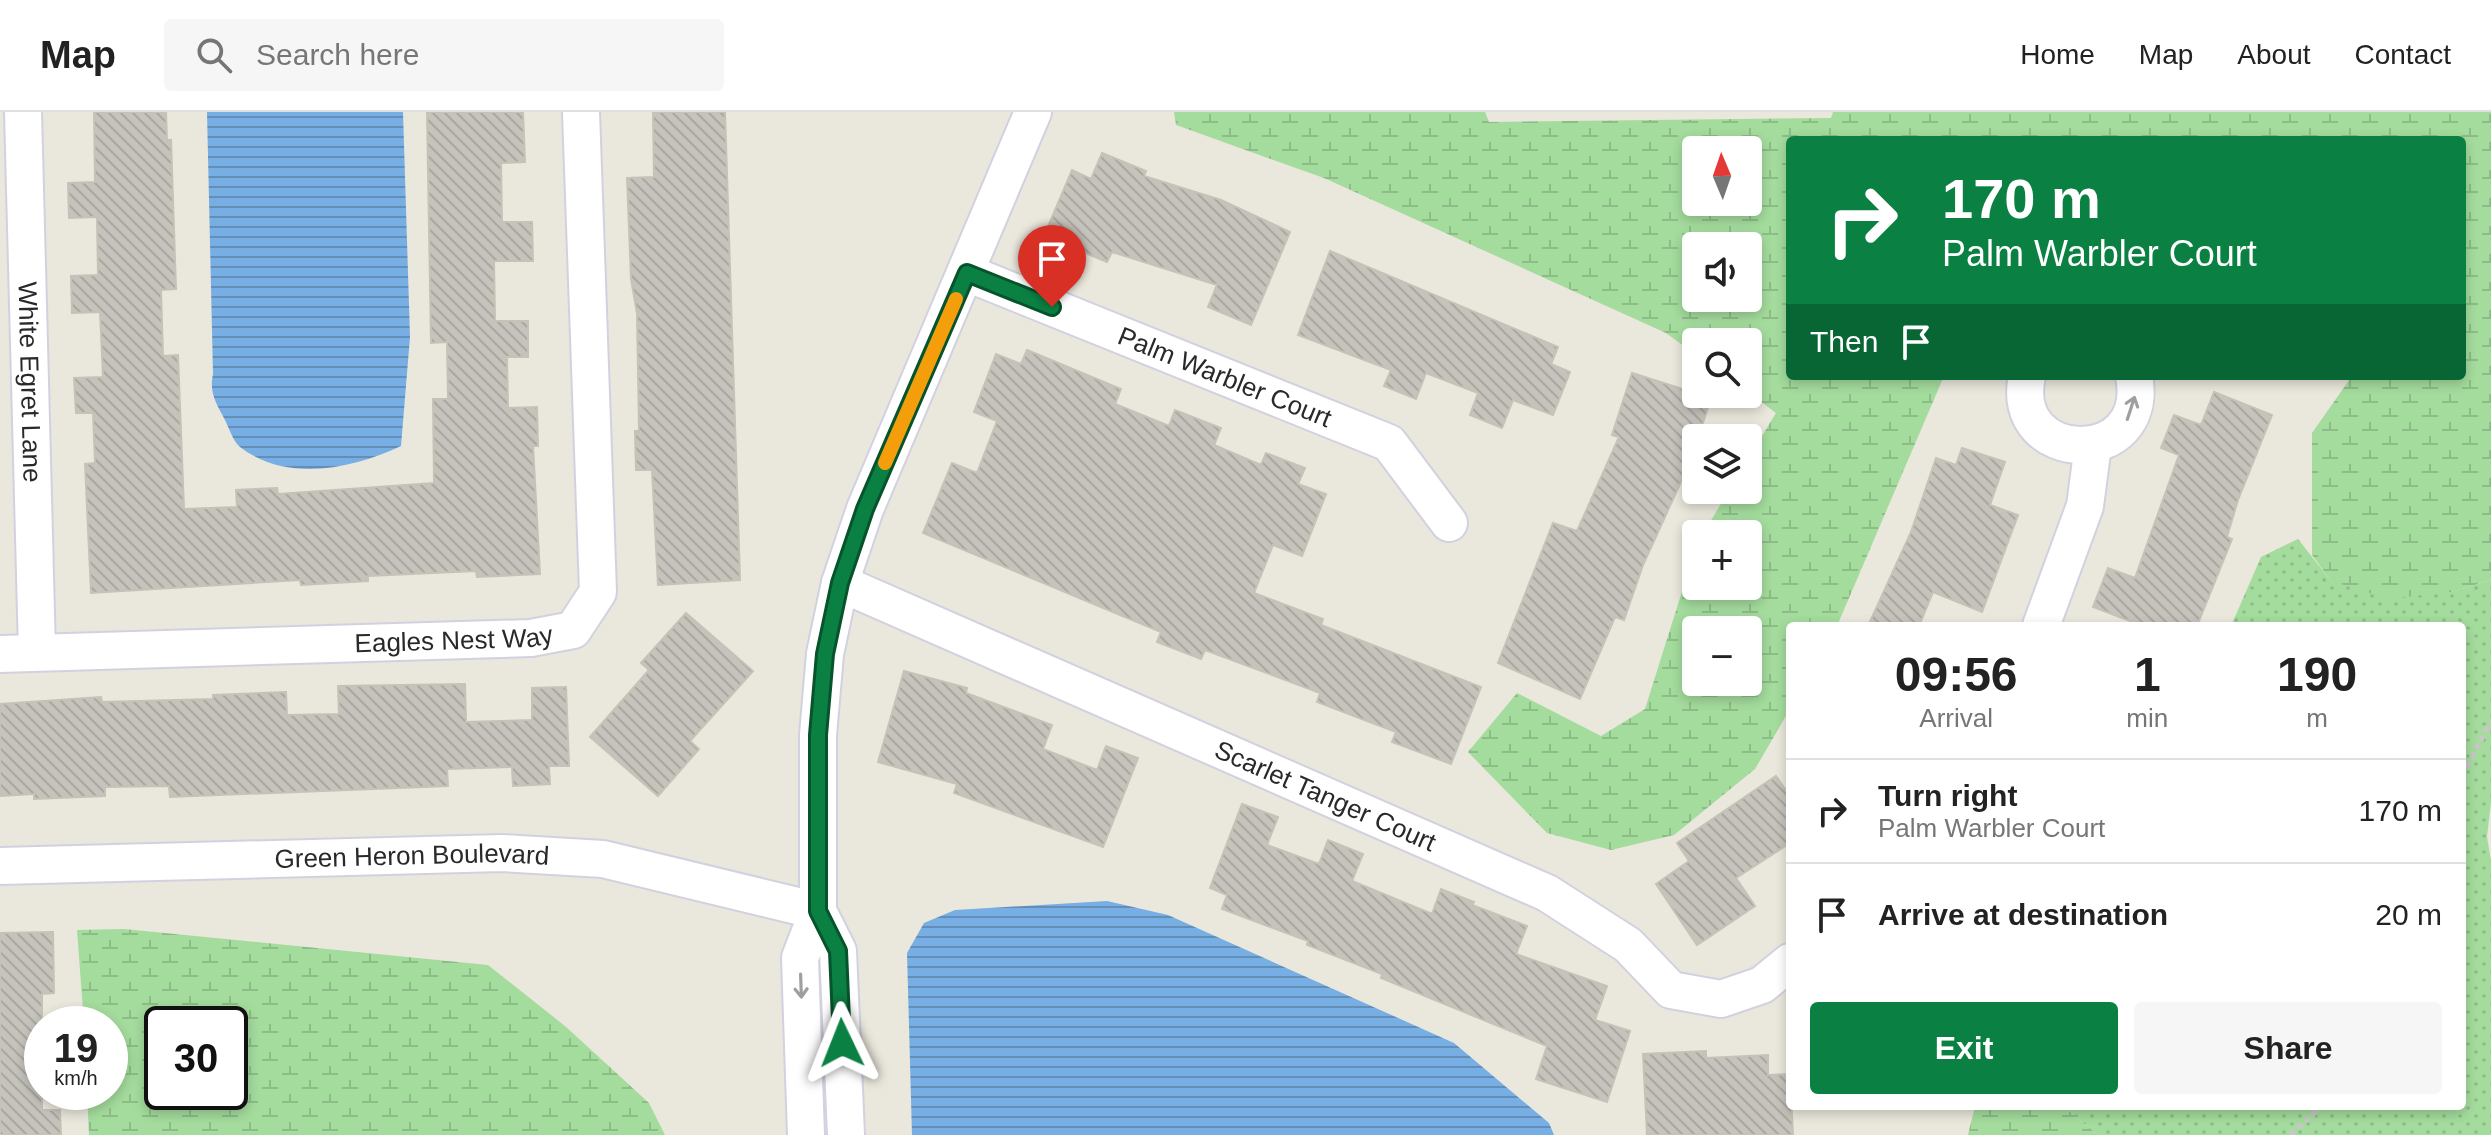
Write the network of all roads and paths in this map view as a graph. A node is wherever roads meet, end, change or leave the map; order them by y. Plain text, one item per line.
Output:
1 (23, 112) edge
2 (581, 112) edge
3 (1033, 112) edge
4 (967, 273) junction
5 (2027, 380) edge
6 (2134, 380) edge
7 (2093, 445) junction
8 (1449, 523) dead end
9 (840, 583) junction
10 (2042, 622) edge
11 (37, 652) junction
12 (0, 654) edge
13 (2491, 721) edge
14 (2466, 768) edge
15 (0, 866) edge
16 (818, 911) junction
17 (1786, 965) edge
18 (2318, 1110) edge
19 (806, 1135) edge
20 (846, 1135) edge
21 (2290, 1135) edge

1 - 11 street, White Egret Lane
2 - 11 street, Eagles Nest Way
3 - 4 street
4 - 8 street, Palm Warbler Court
4 - 9 street
5 - 7 street
7 -> 6 street
7 - 10 street
9 - 16 street
9 - 17 street, Scarlet Tanger Court
11 - 12 street, Eagles Nest Way
13 - 14 path
15 - 16 street, Green Heron Boulevard
16 -> 19 street
16 - 20 street
18 - 21 path

